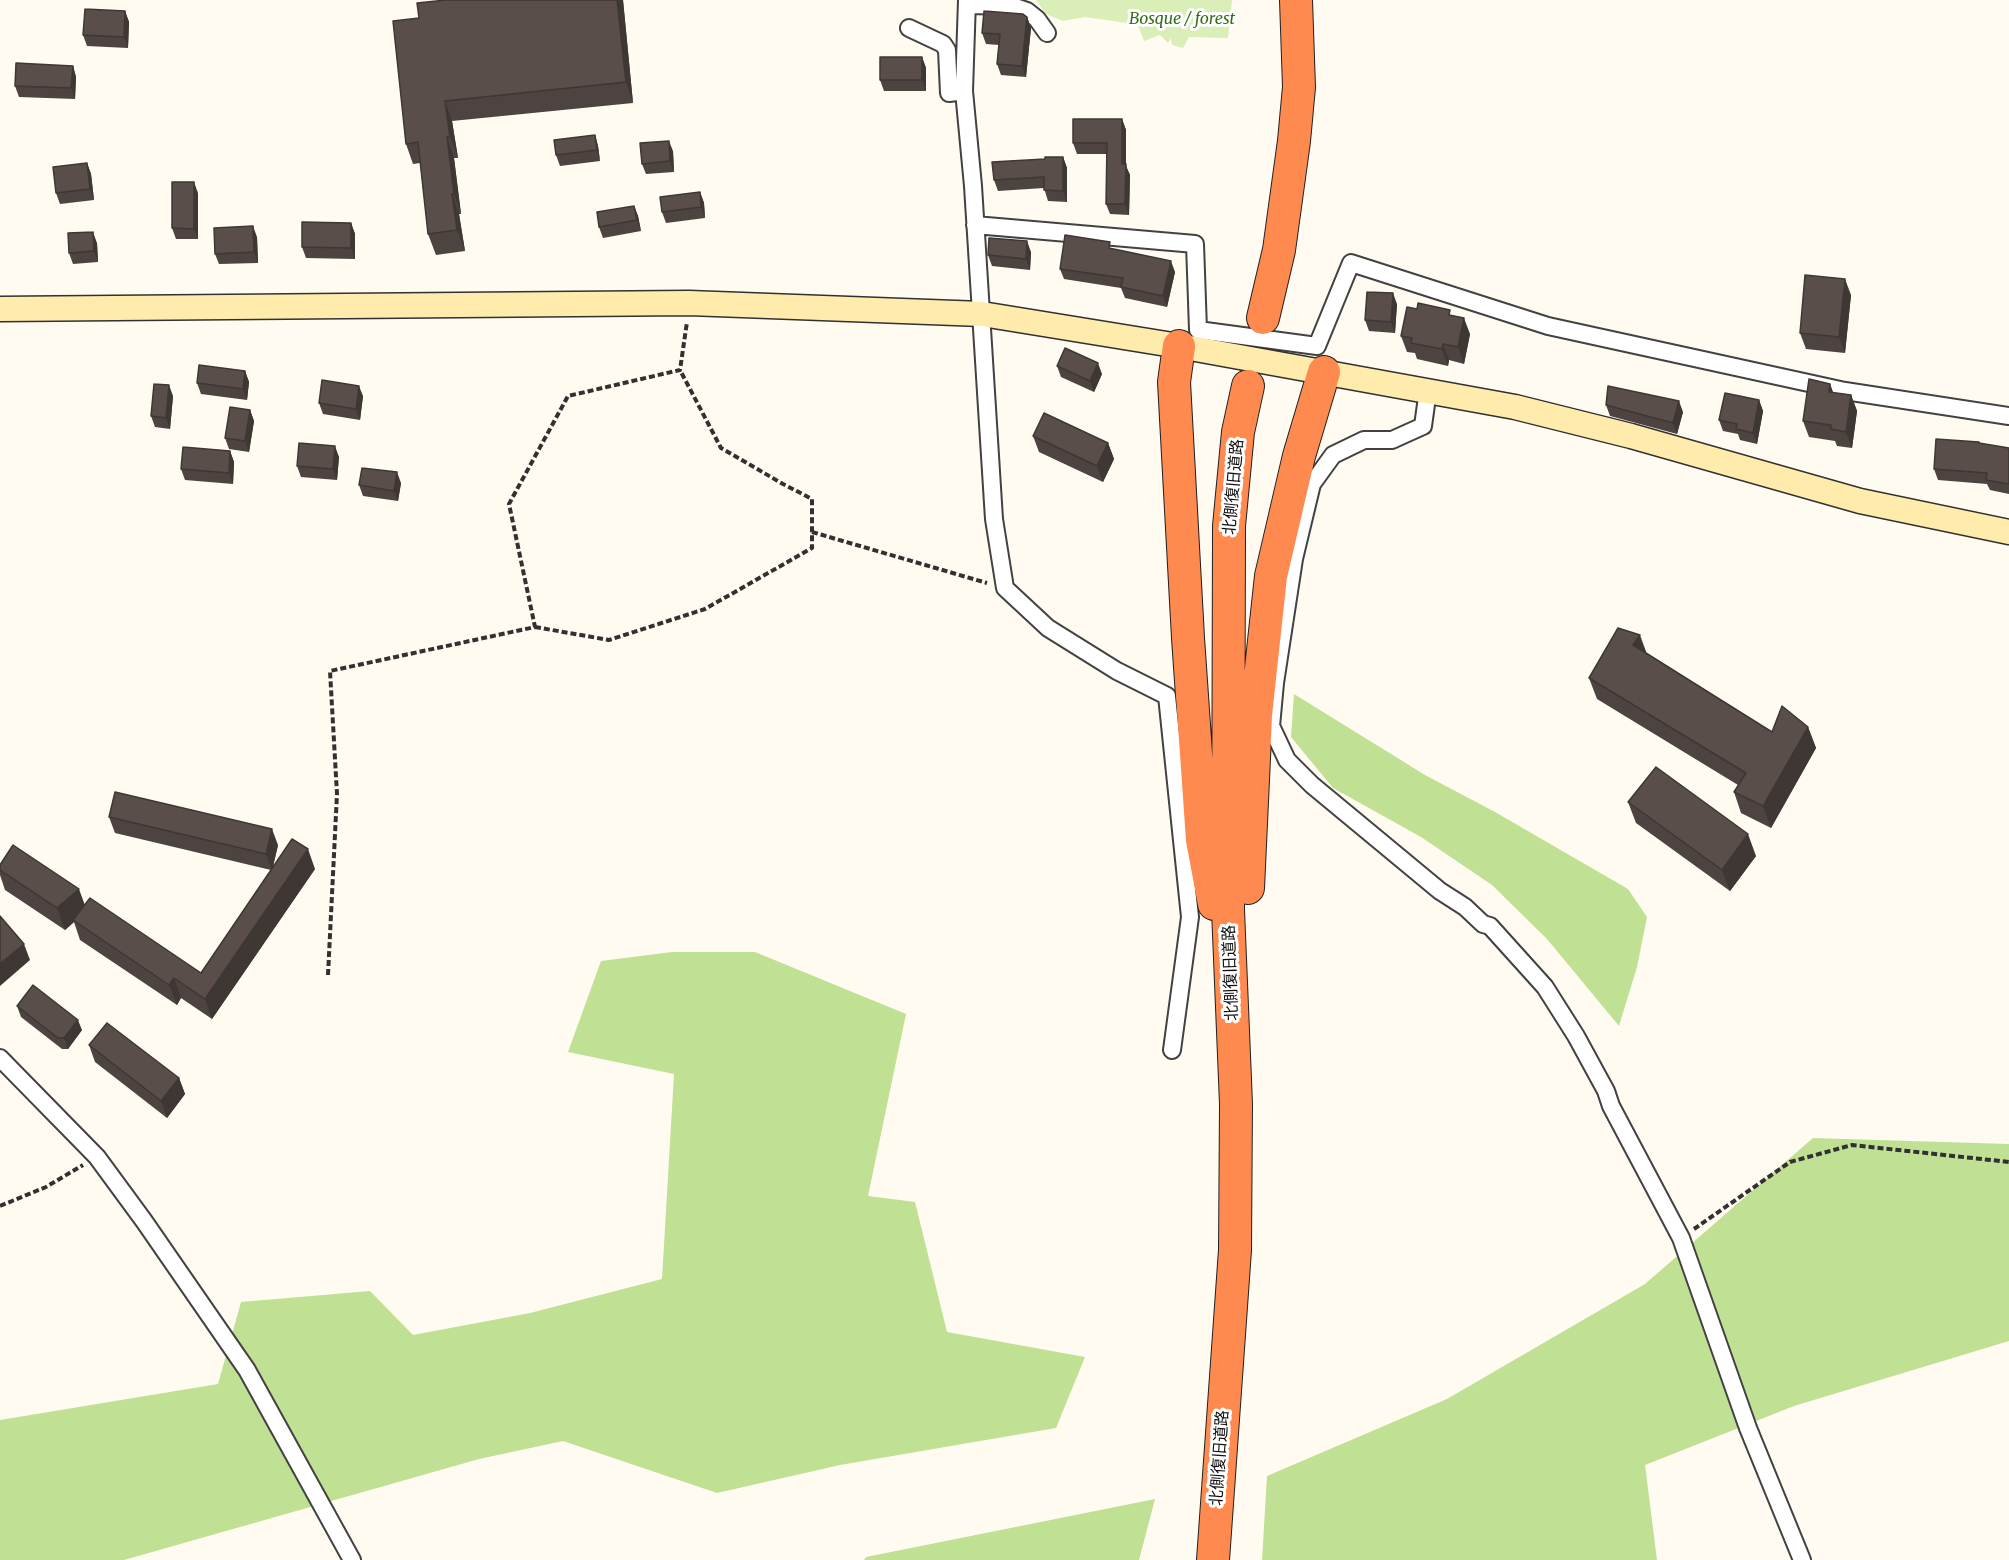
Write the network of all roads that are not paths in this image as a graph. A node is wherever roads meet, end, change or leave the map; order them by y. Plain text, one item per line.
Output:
1 (1296, 0) edge
2 (967, 2) edge
3 (909, 28) dead end
4 (1047, 33) dead end
5 (964, 91) junction
6 (975, 225) junction
7 (0, 309) edge
8 (982, 314) junction
9 (1263, 318) dead end
10 (1179, 346) junction
11 (1324, 372) junction
12 (1248, 386) dead end
13 (1428, 390) junction
14 (2009, 416) edge
15 (2009, 532) edge
16 (1232, 996) junction
17 (1173, 1050) dead end
18 (0, 1058) edge
19 (352, 1560) edge
20 (1213, 1560) edge
21 (1802, 1560) edge

1 - 9 highway
2 - 4 street
2 - 5 street
3 - 5 street
5 - 6 street
6 - 8 street
6 - 14 street
7 - 8 street
8 - 10 street
8 - 17 street
10 - 11 street
10 - 16 highway
11 - 13 street
11 - 16 highway
12 - 16 highway, 北側復旧道路
13 - 15 street
13 - 21 street
16 - 20 highway, 北側復旧道路
18 - 19 street

